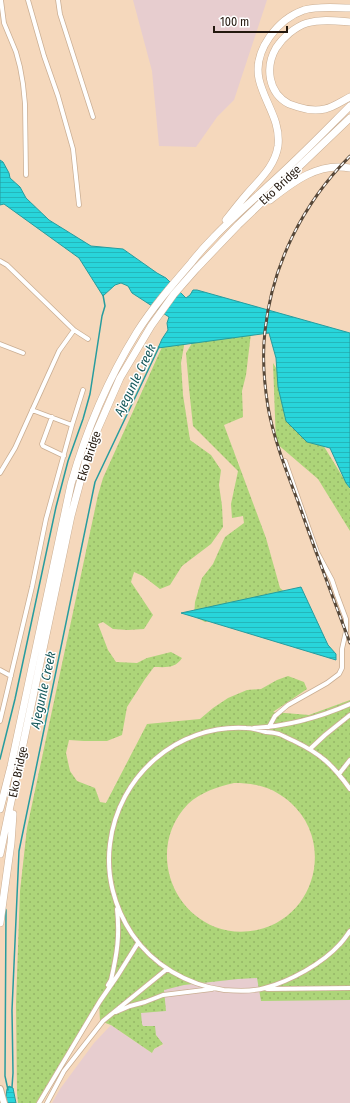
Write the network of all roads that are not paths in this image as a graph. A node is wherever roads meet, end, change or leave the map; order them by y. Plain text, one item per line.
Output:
1 (1, 0) edge
2 (28, 0) edge
3 (58, 0) edge
4 (350, 8) edge
5 (350, 22) edge
6 (350, 97) edge
7 (350, 106) edge
8 (93, 117) dead end
9 (350, 118) edge
10 (350, 168) edge
11 (26, 175) dead end
12 (78, 205) dead end
13 (238, 225) junction
14 (213, 238) junction
15 (0, 261) edge
16 (74, 330) junction
17 (88, 339) dead end
18 (0, 344) edge
19 (23, 353) dead end
20 (83, 390) dead end
21 (32, 410) junction
22 (52, 417) junction
23 (72, 425) junction
24 (64, 456) junction
25 (284, 461) dead end
26 (0, 473) edge
27 (0, 670) edge
28 (11, 676) junction
29 (350, 704) edge
30 (350, 715) edge
31 (1, 716) edge
32 (0, 721) edge
33 (269, 727) junction
34 (246, 728) junction
35 (310, 749) junction
36 (350, 760) edge
37 (339, 774) junction
38 (350, 789) edge
39 (14, 790) junction
40 (0, 806) edge
41 (0, 854) edge
42 (117, 905) junction
43 (0, 923) edge
44 (350, 930) edge
45 (138, 942) junction
46 (167, 969) junction
47 (350, 988) edge
48 (215, 989) junction
49 (264, 989) junction
50 (100, 1001) junction
51 (110, 1015) junction
52 (0, 1089) edge
53 (46, 1090) junction
54 (52, 1094) junction
55 (4, 1103) edge
56 (39, 1103) edge
57 (47, 1103) edge

1 - 11 street
2 - 12 street
3 - 8 street
4 - 14 highway
5 - 6 highway
7 - 14 highway, Eko Bridge
9 - 13 highway, Eko Bridge
10 - 13 highway
13 - 39 highway, Eko Bridge
14 - 40 highway, Eko Bridge
15 - 16 street
16 - 17 street
16 - 21 street
18 - 19 street
20 - 23 street
21 - 22 street
21 - 26 street
22 - 23 street
22 - 24 street
23 - 24 street
24 - 28 street
25 - 33 street
27 - 28 street
28 - 31 street
29 - 33 street
30 - 35 street
31 - 32 street
33 - 34 street
34 - 35 street
34 - 42 street
35 - 37 street
36 - 37 street
37 - 38 street
39 - 41 highway, Eko Bridge
39 - 43 highway
42 - 45 street
42 - 50 street
44 - 49 street
45 - 46 street
45 - 50 street
46 - 48 street
46 - 51 street
47 - 49 street
48 - 49 street
48 - 51 street
50 - 53 street
51 - 54 street
52 - 55 main road
53 - 54 street
53 - 56 street
54 - 57 street

